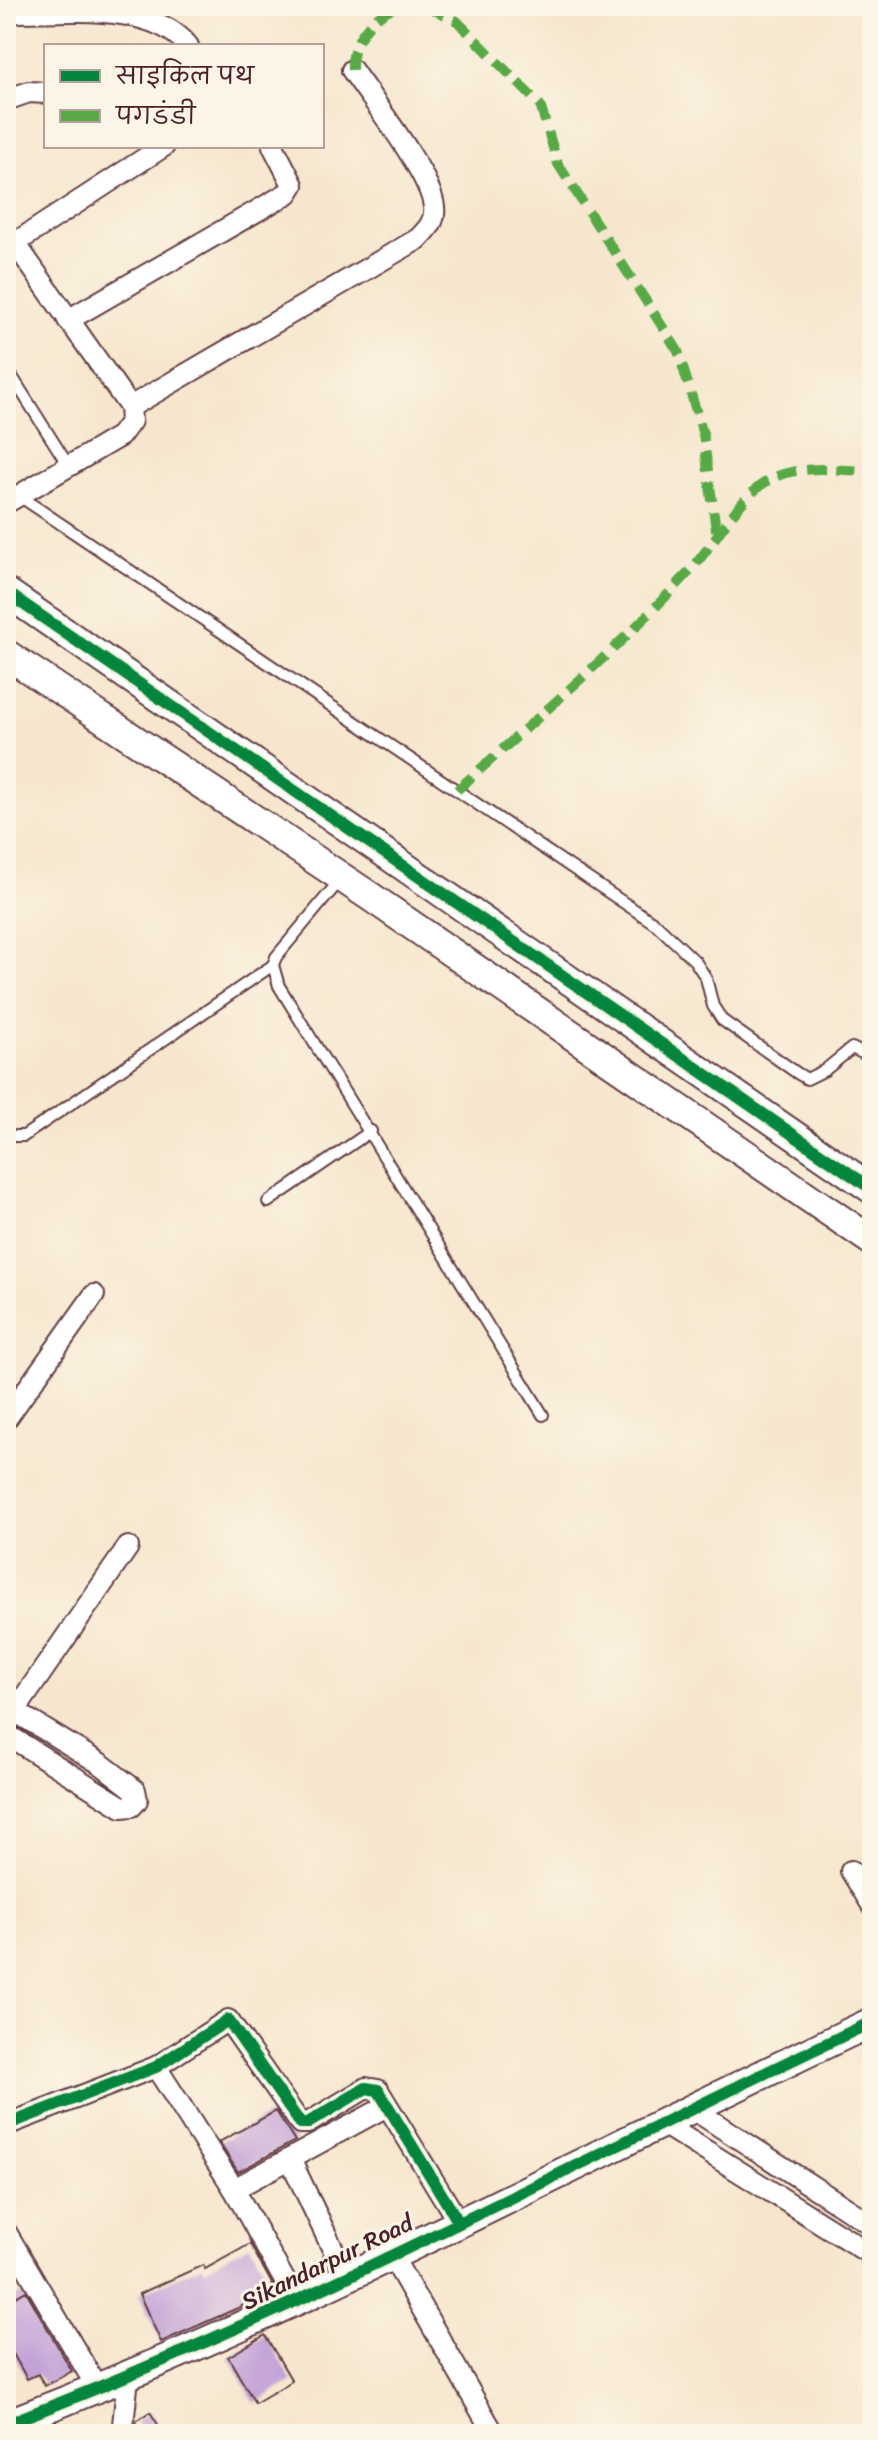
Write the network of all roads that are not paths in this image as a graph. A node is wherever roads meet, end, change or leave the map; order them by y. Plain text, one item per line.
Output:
1 (6, 12) edge
2 (186, 44) edge
3 (352, 70) dead end
4 (44, 93) edge
5 (6, 100) edge
6 (161, 148) edge
7 (274, 148) edge
8 (10, 241) edge
9 (68, 320) junction
10 (6, 367) edge
11 (130, 407) junction
12 (68, 465) junction
13 (10, 495) edge
14 (6, 592) edge
15 (6, 654) edge
16 (342, 877) junction
17 (273, 965) junction
18 (872, 1058) edge
19 (371, 1131) junction
20 (6, 1136) edge
21 (872, 1189) edge
22 (268, 1202) dead end
23 (872, 1241) edge
24 (94, 1295) dead end
25 (543, 1415) dead end
26 (6, 1419) edge
27 (128, 1547) dead end
28 (9, 1714) edge
29 (6, 1734) edge
30 (851, 1871) dead end
31 (872, 1905) edge
32 (872, 2022) edge
33 (156, 2067) junction
34 (387, 2106) junction
35 (690, 2107) junction
36 (660, 2122) junction
37 (6, 2125) edge
38 (291, 2161) junction
39 (234, 2189) junction
40 (459, 2223) junction
41 (872, 2225) edge
42 (6, 2232) edge
43 (872, 2255) edge
44 (392, 2256) junction
45 (347, 2279) junction
46 (297, 2303) junction
47 (128, 2378) junction
48 (98, 2389) junction
49 (6, 2424) edge
50 (122, 2434) edge
51 (494, 2434) edge

1 - 2 street
3 - 11 street
4 - 5 street
6 - 8 street
7 - 9 street
8 - 9 street
9 - 11 street
10 - 12 lane
11 - 12 street
12 - 13 street
13 - 18 lane
14 - 21 street
15 - 16 street
16 - 17 lane
16 - 23 street
17 - 19 lane
17 - 20 lane
19 - 22 lane
19 - 25 lane
24 - 26 street
27 - 28 street
28 - 29 street
30 - 31 street
32 - 35 street, Sikandarpur Road
33 - 34 street
33 - 37 street
33 - 39 street
34 - 38 street
34 - 40 street
35 - 36 street, Sikandarpur Road
35 - 41 street
36 - 40 street, Sikandarpur Road
36 - 43 street
38 - 39 street
38 - 45 street
39 - 46 street
40 - 44 street, Sikandarpur Road
42 - 48 street
44 - 45 street, Sikandarpur Road
44 - 51 street
45 - 46 street, Sikandarpur Road
46 - 47 street, Sikandarpur Road
47 - 48 street, Sikandarpur Road
47 - 50 street
48 - 49 street, Sikandarpur Road

